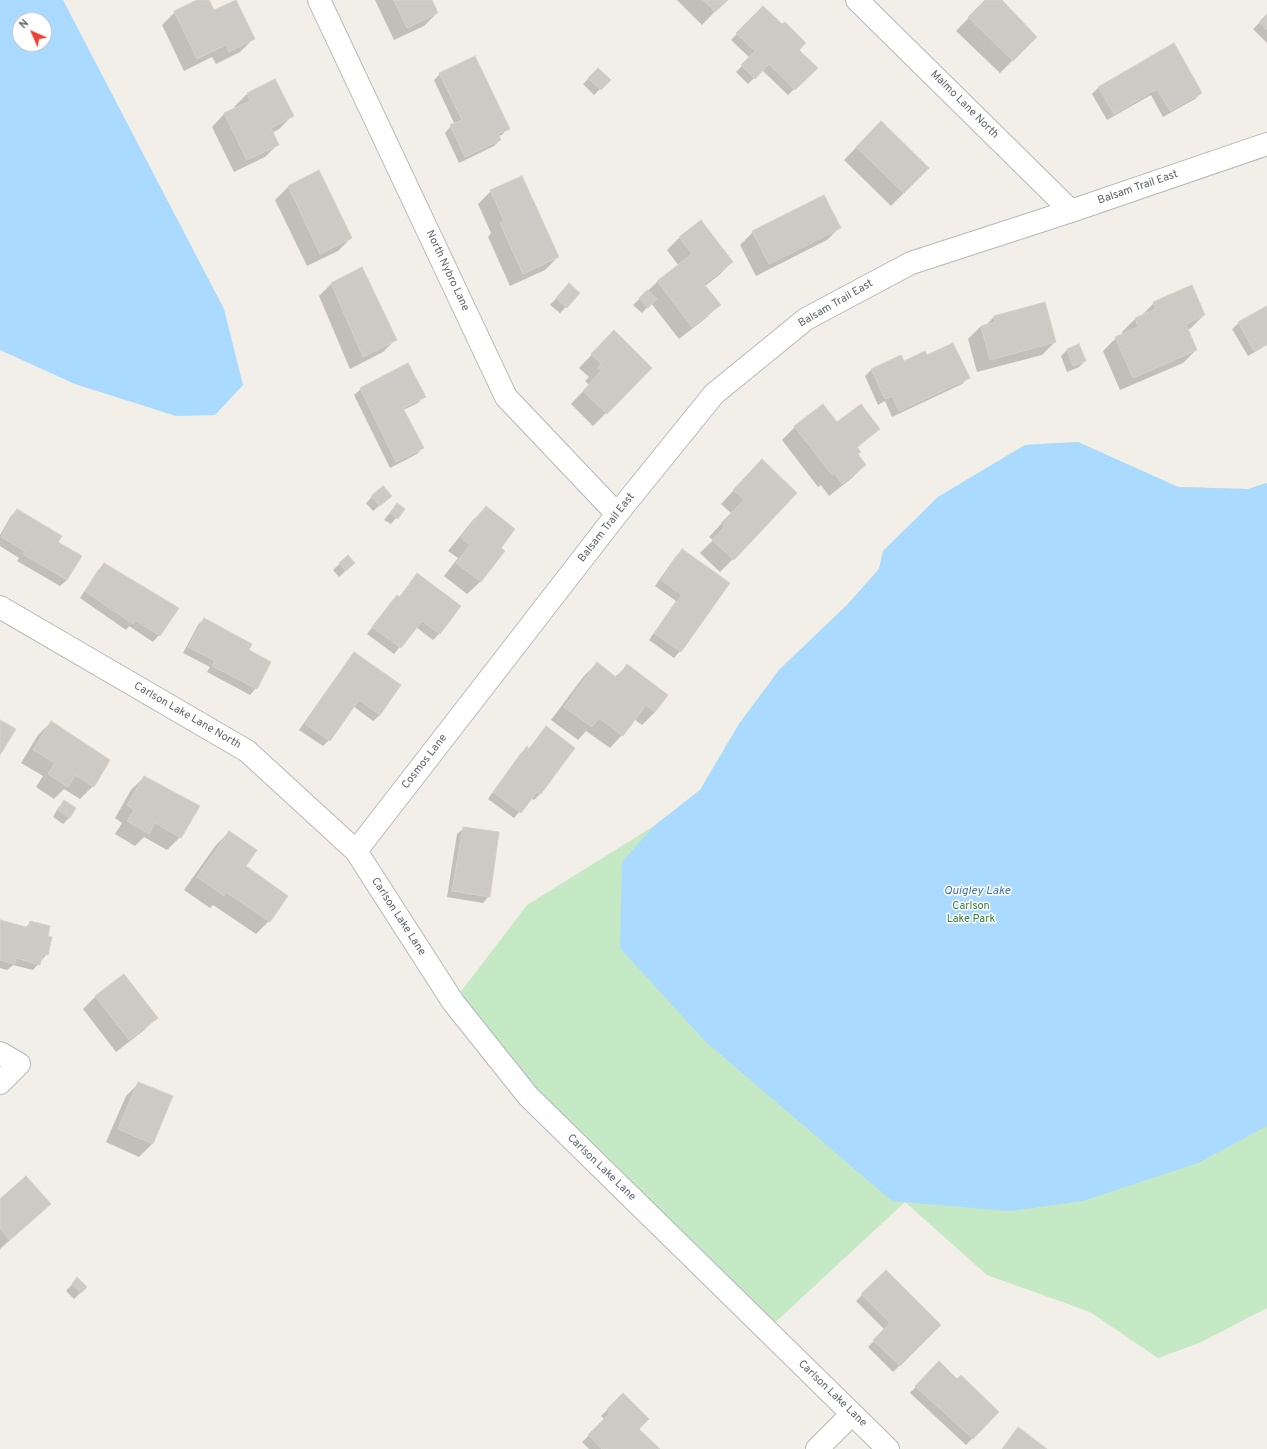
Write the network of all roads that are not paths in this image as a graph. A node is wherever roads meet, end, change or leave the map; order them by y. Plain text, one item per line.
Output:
1 (319, 0) edge
2 (857, 0) edge
3 (1267, 144) edge
4 (1071, 211) junction
5 (617, 514) junction
6 (0, 607) edge
7 (493, 673) joint
8 (356, 851) junction
9 (0, 1053) edge
10 (0, 1083) edge
11 (852, 1414) junction
12 (817, 1449) edge
13 (888, 1449) edge

1 - 5 street, North Nybro Lane
2 - 4 street, Malmo Lane North
3 - 4 street, Balsam Trail East
4 - 5 street, Balsam Trail East
5 - 7 street, Balsam Trail East
6 - 8 street, Carlson Lake Lane North
7 - 8 street, Cosmos Lane
8 - 11 street, Carlson Lake Lane
9 - 10 street
11 - 12 street
11 - 13 street, Carlson Lake Lane

